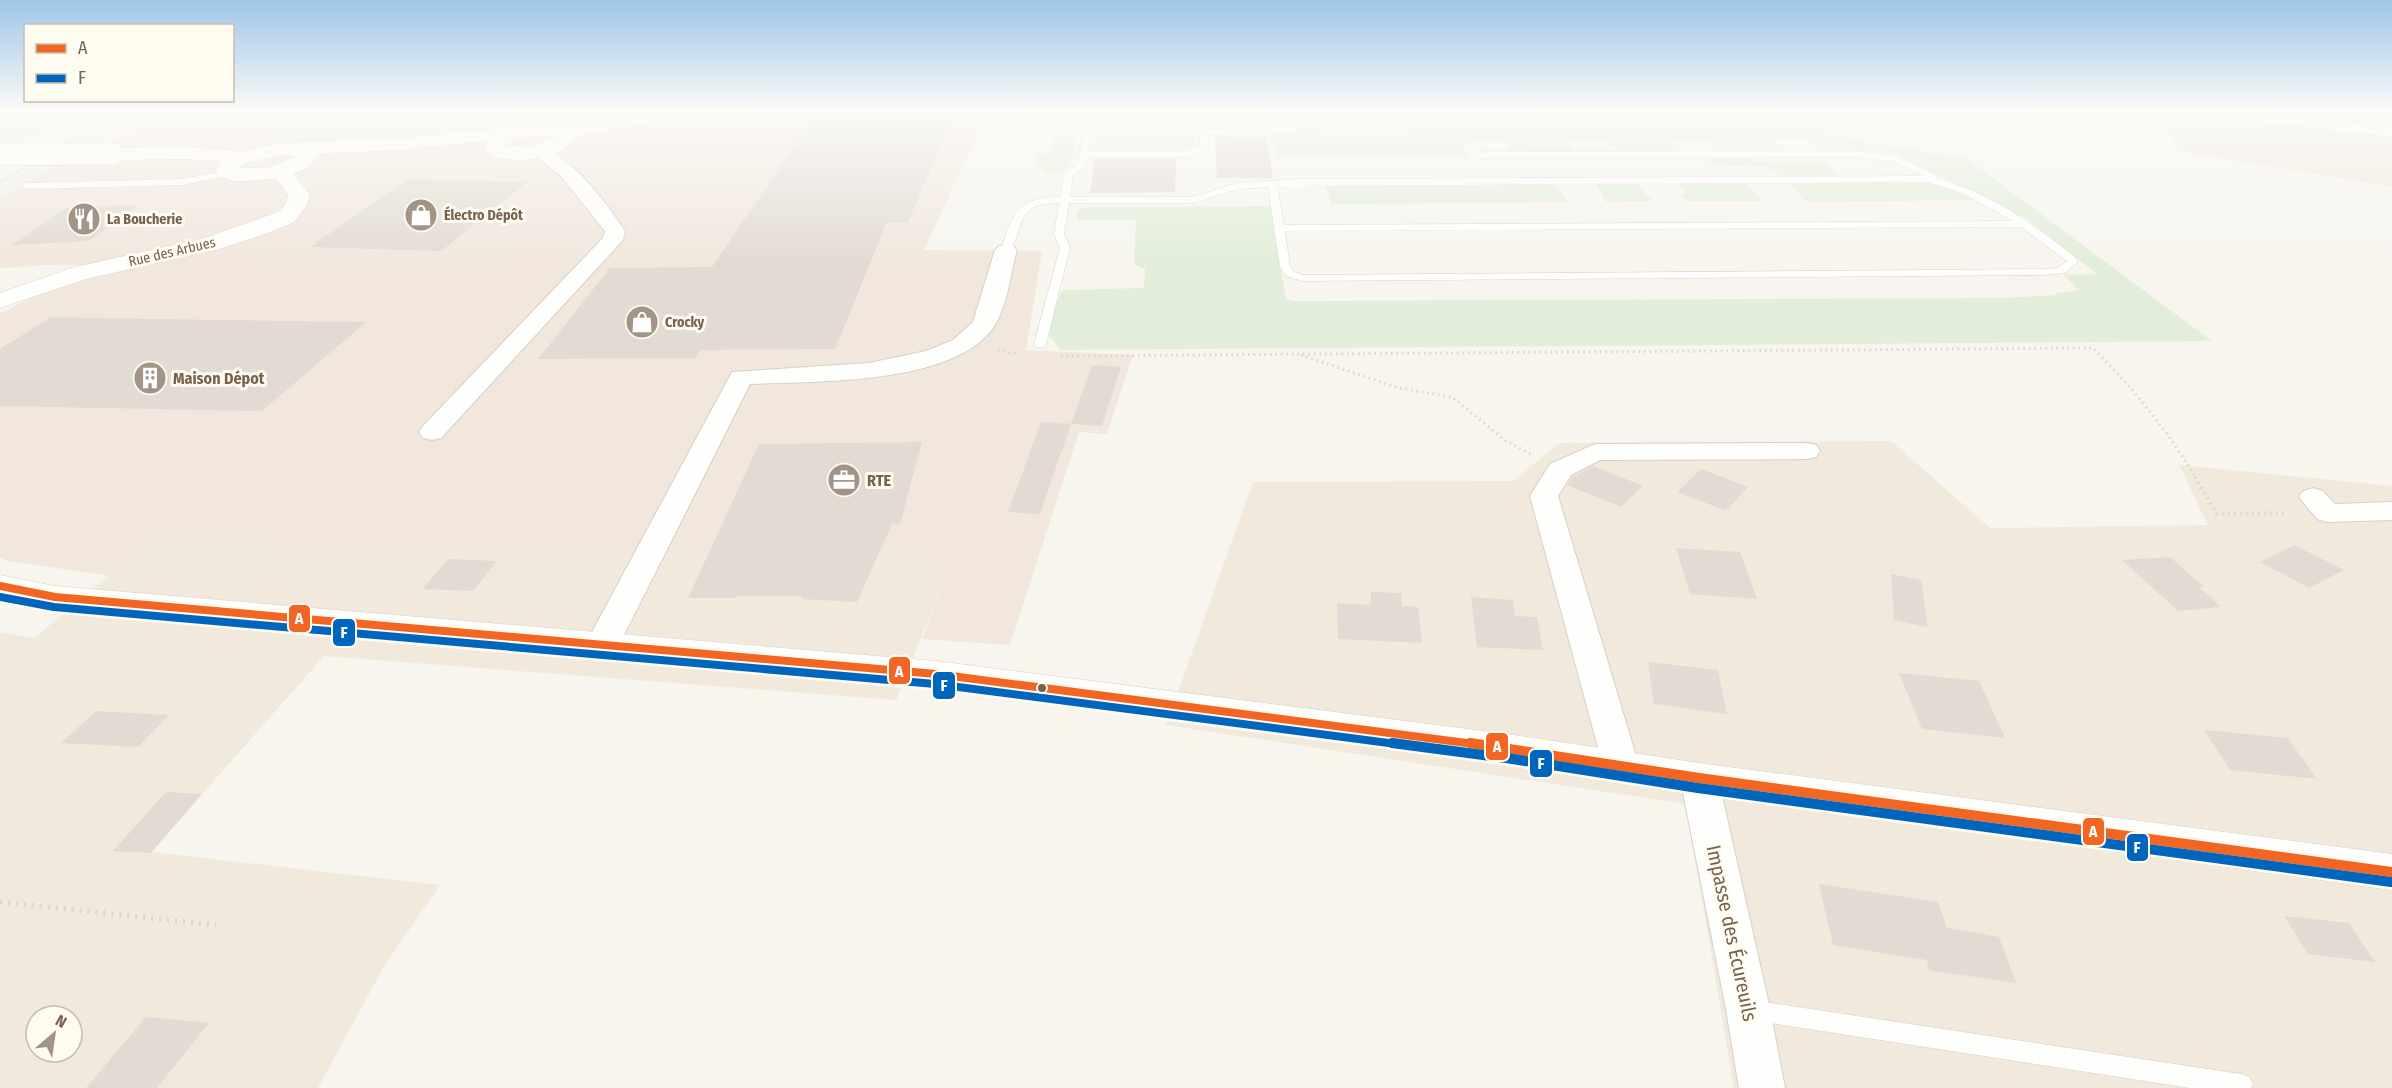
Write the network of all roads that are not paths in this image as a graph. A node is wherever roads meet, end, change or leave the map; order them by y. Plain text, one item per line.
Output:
1 (33, 162) edge
2 (50, 162) edge
3 (223, 162) edge
4 (243, 162) edge
5 (290, 162) edge
6 (553, 162) edge
7 (1083, 162) edge
8 (1901, 162) edge
9 (236, 165) junction
10 (277, 172) junction
11 (0, 179) edge
12 (1272, 183) junction
13 (1950, 184) junction
14 (27, 186) dead end
15 (0, 191) edge
16 (1064, 200) junction
17 (2025, 224) junction
18 (1279, 228) junction
19 (1006, 250) joint
20 (0, 301) edge
21 (1040, 344) dead end
22 (432, 432) dead end
23 (1806, 451) dead end
24 (2320, 505) road end
25 (2392, 511) edge
26 (0, 586) edge
27 (602, 645) junction
28 (1621, 766) junction
29 (1699, 778) junction
30 (2392, 872) edge
31 (1748, 1009) junction
32 (2241, 1085) dead end
33 (1762, 1088) edge

1 - 11 main road
2 - 15 main road
3 - 9 main road, bridge
4 - 9 main road
5 - 10 main road
6 - 22 street
7 - 16 lane
8 - 13 lane
9 - 10 main road
9 - 14 lane
10 - 20 main road, Rue des Arbues
12 - 13 lane
12 - 16 lane
12 - 18 lane
13 - 17 lane
16 - 19 lane
16 - 21 lane
17 - 18 lane
17 - 18 lane
19 - 27 street
23 - 28 street
24 - 25 street
26 - 27 main road
27 - 28 main road
28 - 29 main road
29 - 30 main road
29 - 31 street, Impasse des Écureuils
31 - 32 lane
31 - 33 street, Impasse des Écureuils

